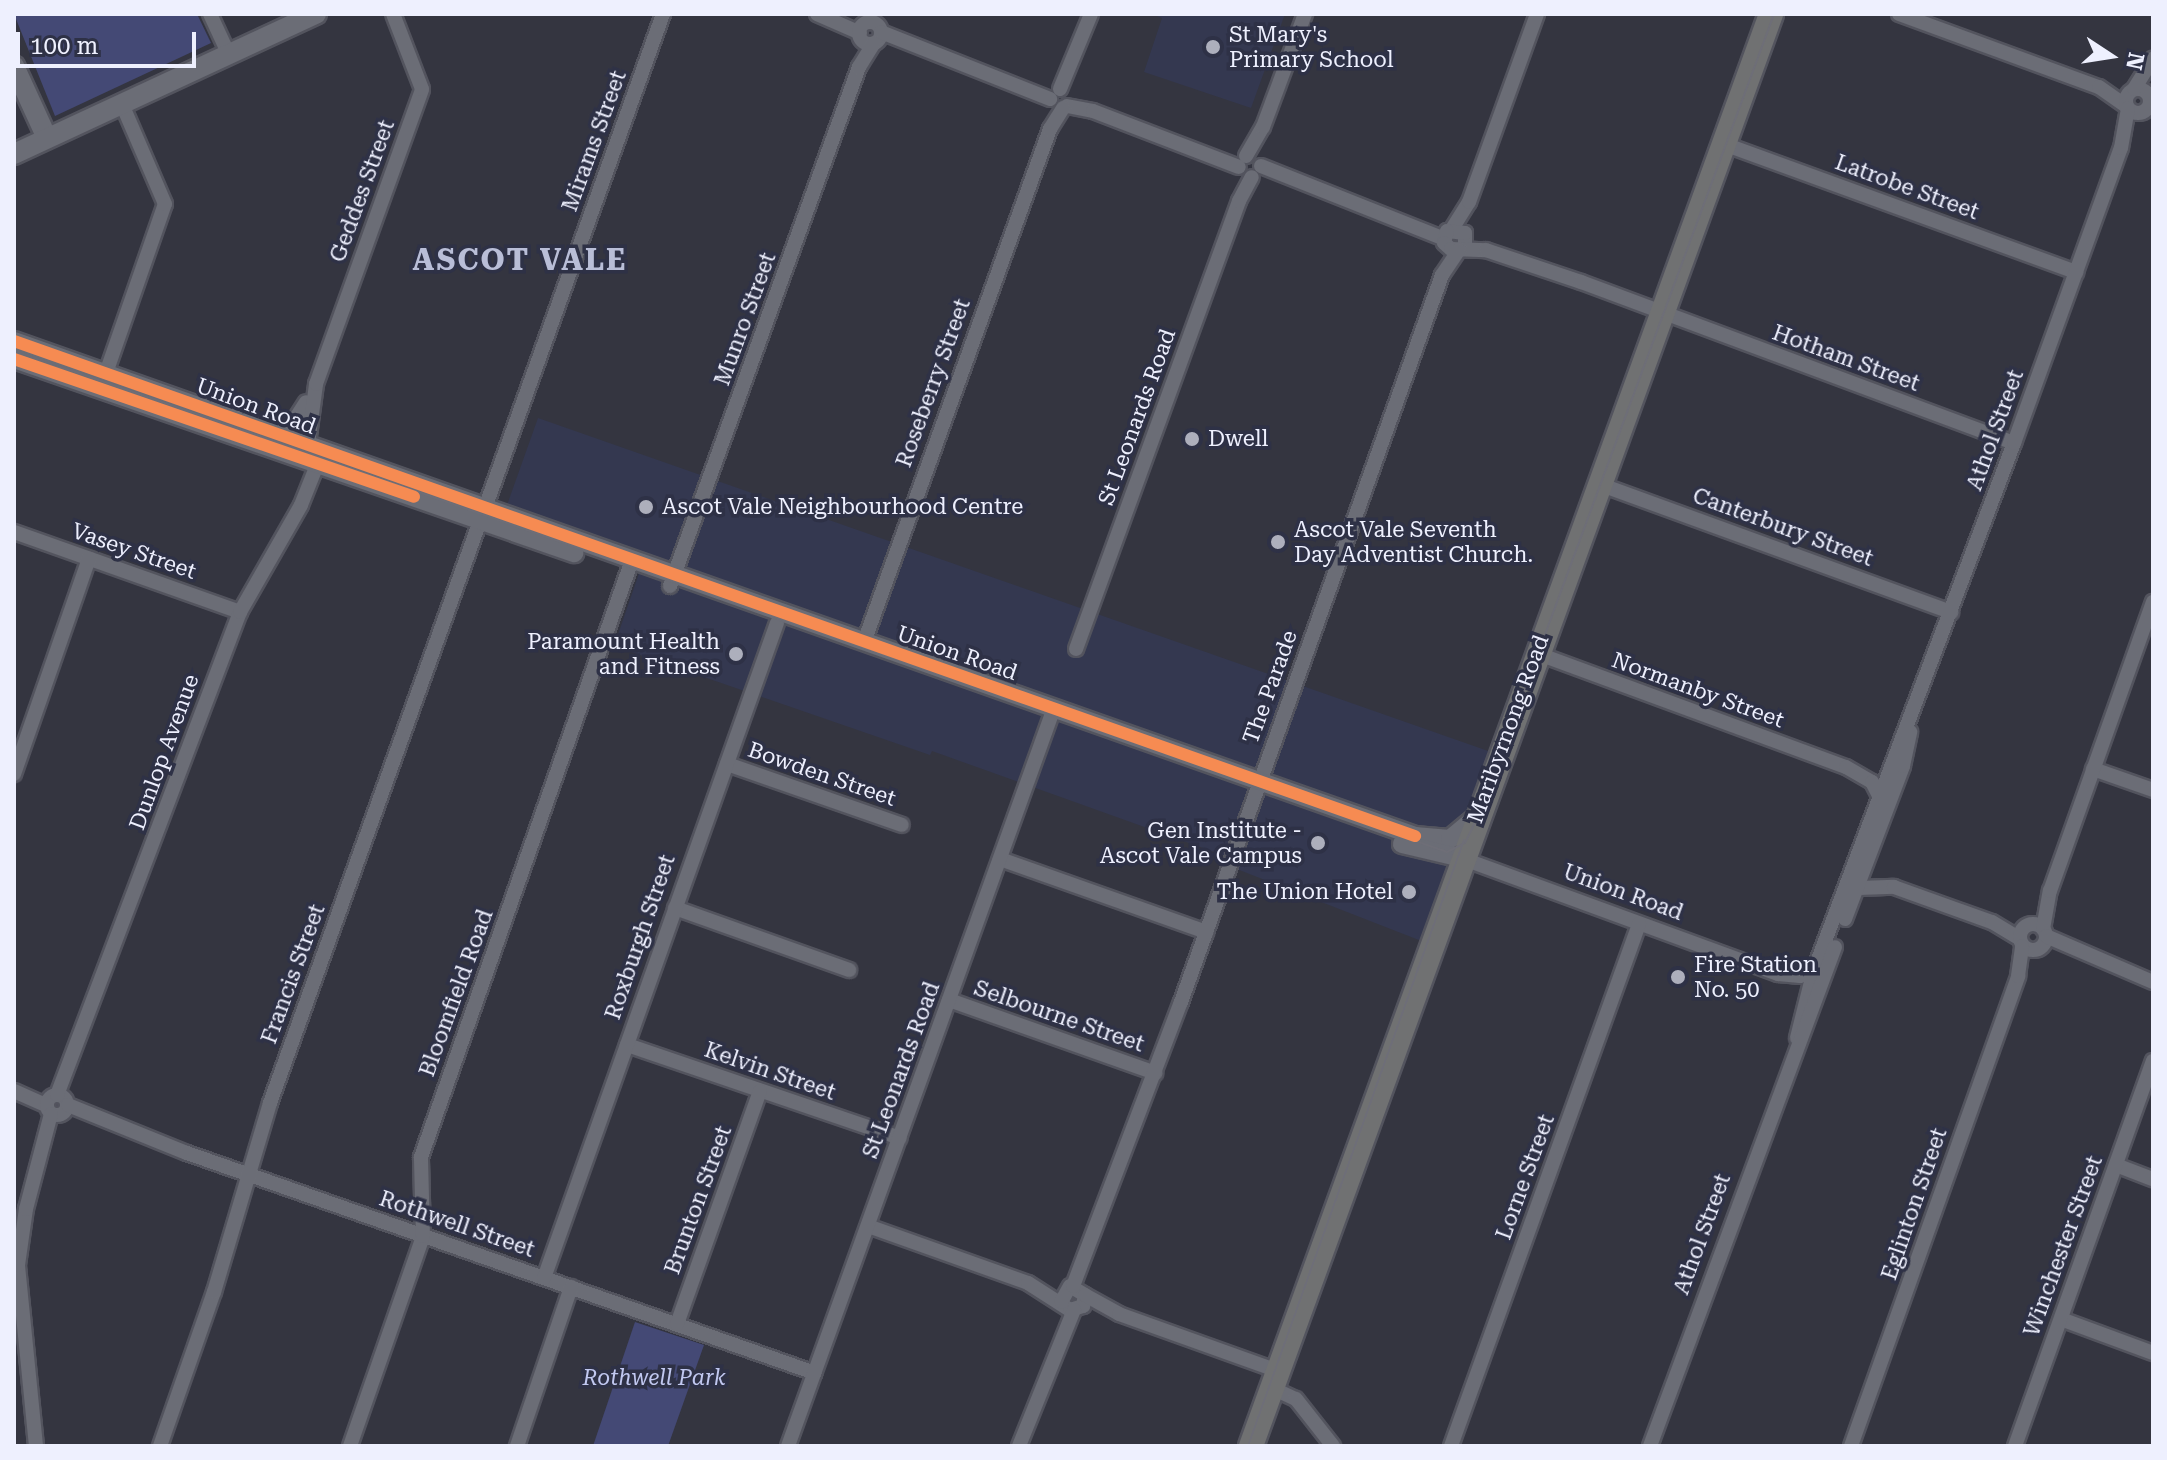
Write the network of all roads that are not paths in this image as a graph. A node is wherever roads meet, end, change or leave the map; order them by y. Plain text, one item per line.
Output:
1 (210, 14) edge
2 (316, 14) edge
3 (393, 14) edge
4 (663, 14) edge
5 (817, 14) edge
6 (1091, 14) edge
7 (1305, 14) edge
8 (1537, 14) edge
9 (1771, 14) edge
10 (1899, 14) edge
11 (872, 29) edge
12 (229, 55) junction
13 (2153, 60) edge
14 (14, 66) edge
15 (1060, 99) junction
16 (2141, 102) edge
17 (122, 104) junction
18 (47, 138) junction
19 (1724, 144) junction
20 (14, 154) edge
21 (1250, 167) junction
22 (1456, 239) junction
23 (2076, 272) junction
24 (1662, 313) junction
25 (14, 341) edge
26 (14, 359) edge
27 (103, 381) junction
28 (316, 384) junction
29 (2014, 443) junction
30 (280, 444) junction
31 (313, 456) junction
32 (1599, 484) junction
33 (482, 514) junction
34 (14, 532) edge
35 (89, 559) junction
36 (630, 566) junction
37 (672, 580) junction
38 (2153, 602) edge
39 (240, 612) junction
40 (1951, 612) junction
41 (778, 617) junction
42 (862, 647) junction
43 (1076, 649) dead end
44 (1536, 653) junction
45 (1052, 713) junction
46 (1910, 728) junction
47 (727, 764) junction
48 (1846, 767) junction
49 (1886, 767) junction
50 (2093, 769) junction
51 (1902, 771) junction
52 (14, 774) edge
53 (1258, 787) junction
54 (1895, 788) junction
55 (1878, 789) junction
56 (2153, 790) edge
57 (902, 825) dead end
58 (1415, 836) junction
59 (1453, 850) junction
60 (1870, 856) junction
61 (1000, 859) junction
62 (1854, 865) junction
63 (1862, 886) junction
64 (1894, 887) junction
65 (675, 908) junction
66 (1639, 924) junction
67 (1206, 932) junction
68 (2033, 937) junction
69 (849, 970) dead end
70 (1768, 971) junction
71 (1814, 975) junction
72 (2153, 982) edge
73 (1807, 995) junction
74 (949, 1000) junction
75 (1797, 1038) junction
76 (627, 1045) junction
77 (2153, 1061) edge
78 (1155, 1073) junction
79 (14, 1091) edge
80 (760, 1091) junction
81 (58, 1106) junction
82 (900, 1138) junction
83 (2116, 1165) junction
84 (247, 1174) junction
85 (2153, 1179) edge
86 (868, 1226) junction
87 (423, 1236) junction
88 (544, 1278) junction
89 (571, 1287) junction
90 (1073, 1298) junction
91 (2061, 1319) junction
92 (677, 1324) junction
93 (2153, 1353) edge
94 (815, 1373) junction
95 (1275, 1380) junction
96 (36, 1446) edge
97 (160, 1446) edge
98 (350, 1446) edge
99 (517, 1446) edge
100 (788, 1446) edge
101 (1019, 1446) edge
102 (1251, 1446) edge
103 (1333, 1446) edge
104 (1451, 1446) edge
105 (1650, 1446) edge
106 (1851, 1446) edge
107 (2015, 1446) edge

1 - 12 street
2 - 12 main road
3 - 28 street, Geddes Street
4 - 33 street, Mirams Street
5 - 11 street
6 - 15 street, Roseberry Street
7 - 21 street, St Leonards Road
8 - 22 street, The Parade
9 - 19 main road, Maribyrnong Road
10 - 16 street
11 - 15 street
11 - 37 street, Munro Street
12 - 17 main road
13 - 16 street, Athol Street
14 - 18 main road
15 - 21 street
15 - 42 street, Roseberry Street
16 - 23 street, Athol Street
17 - 18 main road
17 - 27 street
18 - 20 main road
19 - 23 street, Latrobe Street
19 - 24 main road, Maribyrnong Road
21 - 22 street
21 - 43 street, St Leonards Road
22 - 24 street, Hotham Street
22 - 53 street, The Parade
23 - 29 street, Athol Street
24 - 29 street, Hotham Street
24 - 32 main road, Maribyrnong Road
25 - 27 street, Union Road
26 - 27 street, Union Road
27 - 30 street, Union Road
28 - 30 street, Geddes Street
28 - 31 street, Geddes Street
29 - 40 street, Athol Street
30 - 31 street, Union Road
31 - 33 street, Union Road
31 - 39 street, Dunlop Avenue
32 - 40 street, Canterbury Street
32 - 44 main road, Maribyrnong Road
33 - 36 street, Union Road
33 - 84 street, Francis Street
34 - 35 street, Vasey Street
35 - 39 street, Vasey Street
35 - 52 street
36 - 37 street, Union Road
36 - 87 street, Bloomfield Road
37 - 41 street, Union Road
38 - 50 street, Eglinton Street
39 - 81 street, Dunlop Avenue
40 - 46 street, Athol Street
41 - 42 street, Union Road
41 - 47 street, Roxburgh Street
42 - 45 street, Union Road
44 - 48 street, Normanby Street
44 - 59 main road, Maribyrnong Road
45 - 53 street, Union Road
45 - 61 street, St Leonards Road
46 - 49 street, Athol Street
46 - 51 street, Athol Street
47 - 57 street, Bowden Street
47 - 65 street, Roxburgh Street
48 - 49 street, Normanby Street
48 - 55 street, Normanby Street
49 - 51 street, Normanby Street
49 - 55 street, Athol Street
50 - 56 street
50 - 68 street, Eglinton Street
51 - 54 street, Athol Street
53 - 58 street, Union Road
53 - 59 street, Union Road
53 - 67 street, The Parade
54 - 55 street
54 - 60 street, Athol Street
55 - 62 street, Athol Street
58 - 59 street, Union Road
58 - 59 street, Union Road
59 - 66 street, Union Road
59 - 95 main road, Maribyrnong Road
60 - 63 street, Athol Street
60 - 64 street
61 - 67 street
61 - 74 street, St Leonards Road
62 - 63 street
62 - 71 street, Athol Street
63 - 64 street
63 - 71 street, Athol Street
64 - 68 street
65 - 69 street
65 - 76 street, Roxburgh Street
66 - 70 street, Union Road
66 - 104 street, Lorne Street
67 - 78 street, The Parade
68 - 72 street
68 - 106 street, Eglinton Street
70 - 71 street, Union Road
70 - 73 street, Union Road
71 - 73 street, Athol Street
73 - 75 street, Athol Street
73 - 75 street, Athol Street
74 - 78 street, Selbourne Street
74 - 82 street, St Leonards Road
75 - 105 street, Athol Street
76 - 80 street, Kelvin Street
76 - 88 street, Roxburgh Street
77 - 83 street, Winchester Street
78 - 90 street, The Parade
79 - 81 street, Rothwell Street
80 - 82 street, Kelvin Street
80 - 92 street, Brunton Street
81 - 84 street, Rothwell Street
81 - 96 street, Dunlop Avenue
82 - 86 street, St Leonards Road
83 - 85 street
83 - 91 street, Winchester Street
84 - 87 street, Rothwell Street
84 - 97 street, Francis Street
86 - 90 street
86 - 94 street, St Leonards Road
87 - 88 street, Rothwell Street
87 - 98 street, Bloomfield Road
88 - 89 street, Rothwell Street
89 - 92 street, Rothwell Street
89 - 99 street
90 - 95 street
90 - 101 street, The Parade
91 - 93 street
91 - 107 street, Winchester Street
92 - 94 street, Rothwell Street
94 - 100 street, St Leonards Road
95 - 102 main road, Maribyrnong Road
95 - 103 street

